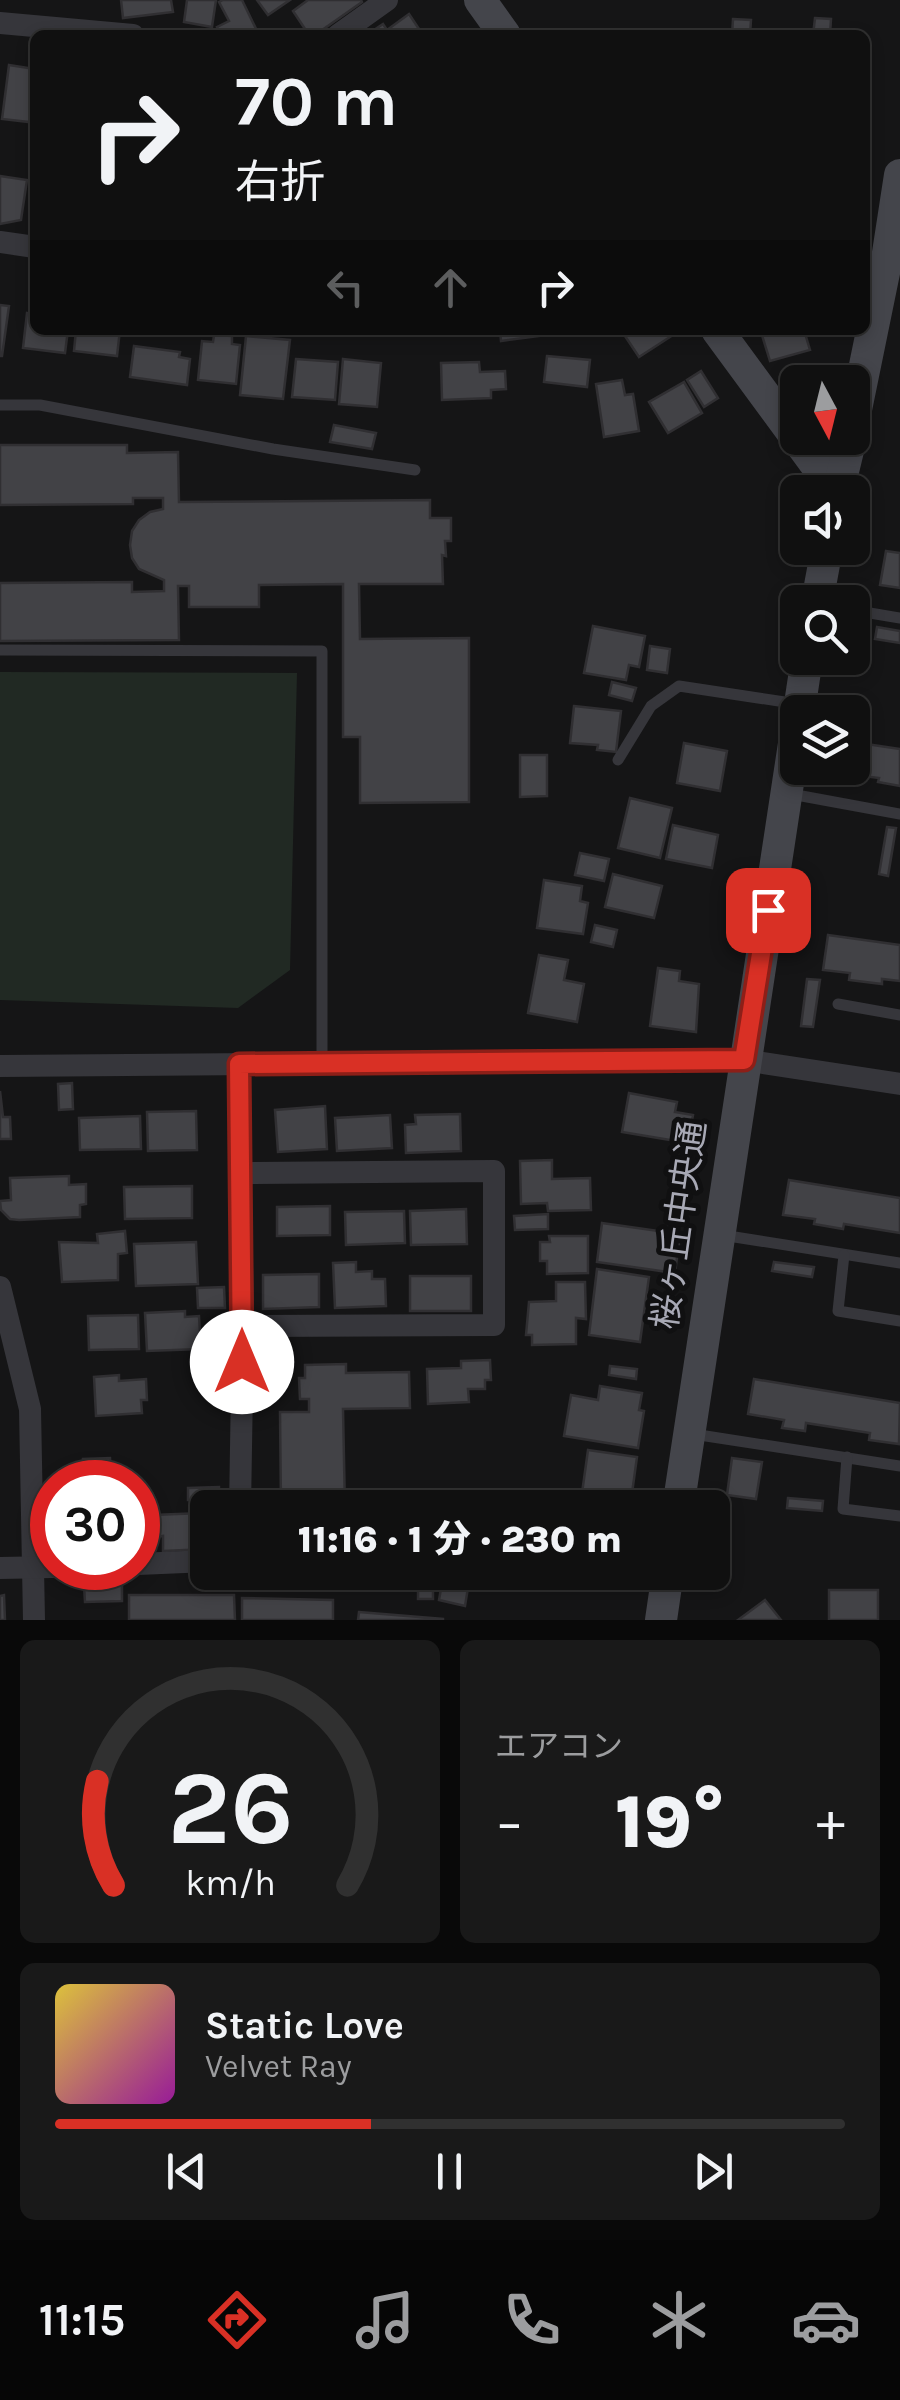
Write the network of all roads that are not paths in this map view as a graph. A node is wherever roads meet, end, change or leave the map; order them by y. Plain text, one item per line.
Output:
1 (387, 0) edge
2 (480, 0) edge
3 (0, 24) edge
4 (73, 30) edge
5 (345, 30) edge
6 (501, 30) edge
7 (900, 174) edge
8 (0, 242) edge
9 (30, 246) edge
10 (894, 255) edge
11 (721, 335) edge
12 (867, 365) edge
13 (0, 405) edge
14 (416, 470) dead end
15 (824, 475) edge
16 (870, 613) edge
17 (900, 618) edge
18 (0, 650) edge
19 (780, 701) edge
20 (618, 760) dead end
21 (788, 785) edge
22 (787, 794) junction
23 (900, 814) edge
24 (838, 1004) dead end
25 (900, 1015) edge
26 (744, 1060) junction
27 (322, 1063) junction
28 (239, 1064) junction
29 (0, 1066) edge
30 (900, 1084) edge
31 (240, 1173) junction
32 (718, 1234) junction
33 (844, 1256) junction
34 (900, 1264) edge
35 (0, 1287) edge
36 (900, 1321) edge
37 (243, 1326) junction
38 (689, 1433) junction
39 (847, 1458) junction
40 (35, 1460) edge
41 (900, 1466) edge
42 (240, 1490) edge
43 (681, 1490) edge
44 (900, 1516) edge
45 (160, 1563) edge
46 (190, 1563) edge
47 (30, 1567) edge
48 (0, 1568) edge
49 (40, 1590) edge
50 (665, 1590) edge
51 (34, 1620) edge
52 (661, 1620) edge

1 - 5 street
2 - 6 street
3 - 4 street
7 - 10 street
8 - 9 street
10 - 12 street
11 - 15 street
13 - 14 lane
16 - 17 lane
18 - 27 lane
19 - 20 lane
21 - 22 street, 桜ヶ丘中央通
22 - 23 lane
22 - 26 street, 桜ヶ丘中央通
24 - 25 lane
26 - 27 street
26 - 30 street
26 - 32 street, 桜ヶ丘中央通
27 - 28 street
28 - 29 street
28 - 31 street
31 - 37 street
31 - 37 street
32 - 33 lane
32 - 38 street, 桜ヶ丘中央通
33 - 34 lane
33 - 36 lane
35 - 40 street
37 - 42 street
38 - 39 lane
38 - 43 street, 桜ヶ丘中央通
39 - 41 lane
39 - 44 lane
45 - 46 street
47 - 48 street
49 - 51 street
50 - 52 street

